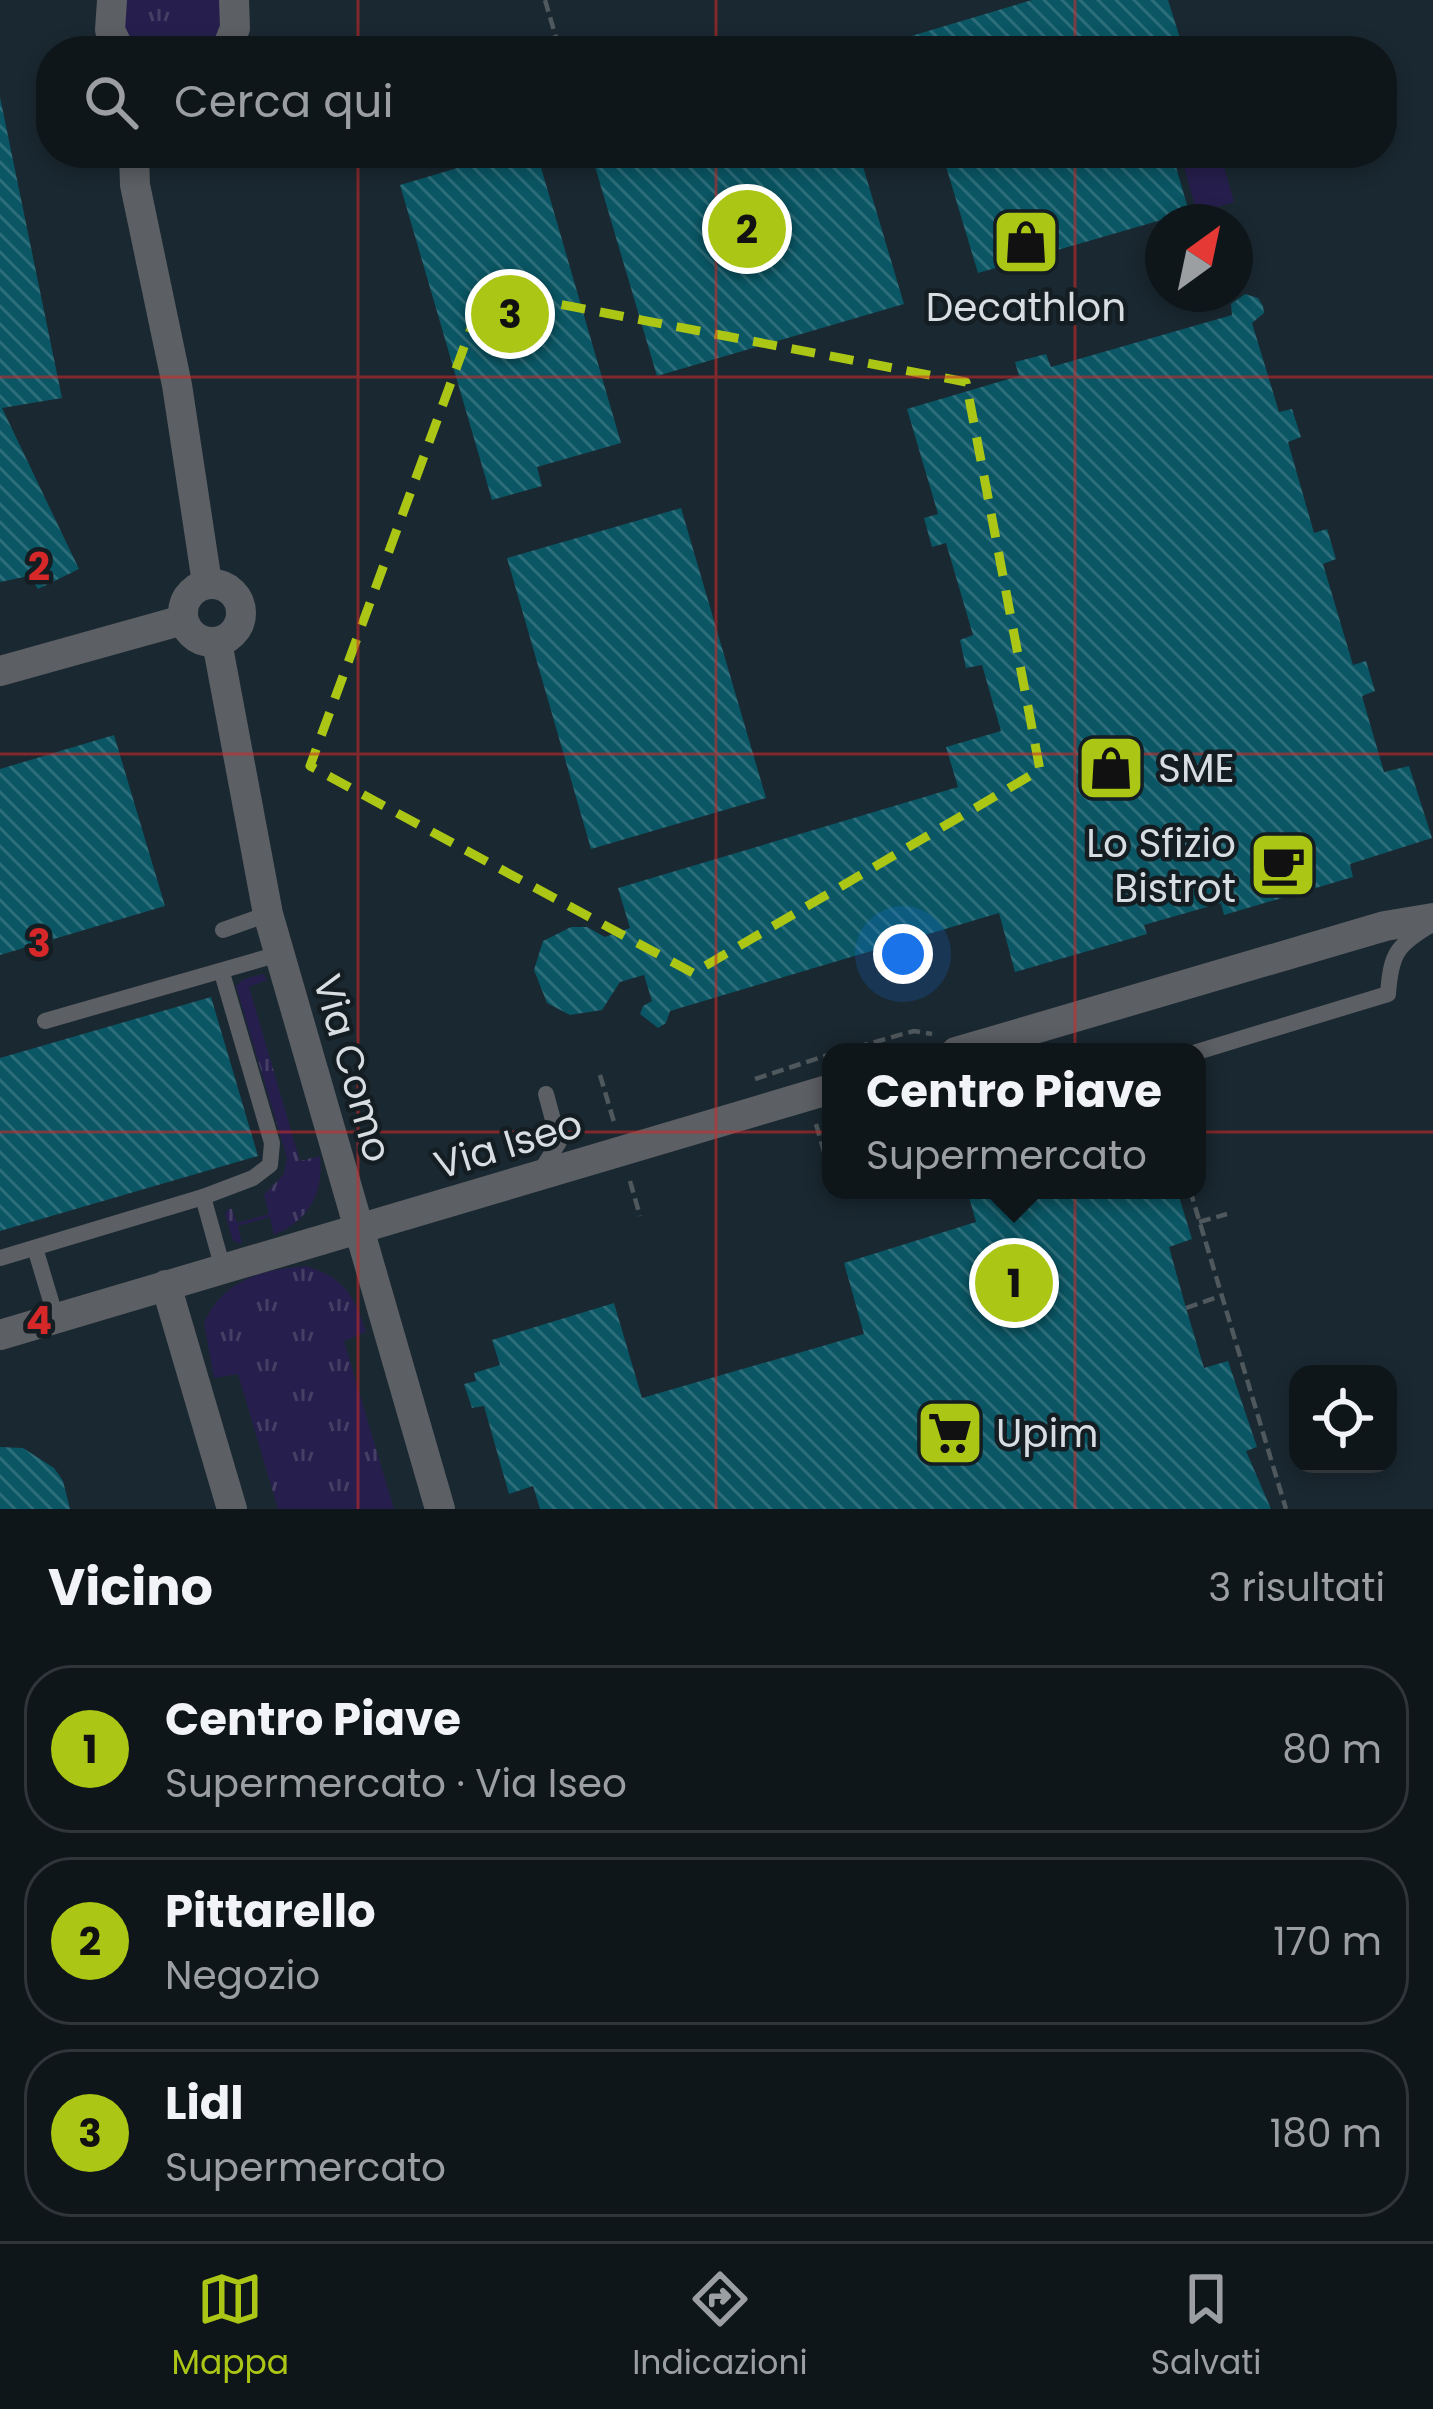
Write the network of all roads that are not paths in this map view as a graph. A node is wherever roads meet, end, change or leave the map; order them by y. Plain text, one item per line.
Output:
1 (110, 2) edge
2 (240, 7) edge
3 (112, 36) edge
4 (231, 36) edge
5 (135, 168) edge
6 (207, 584) junction
7 (183, 620) junction
8 (217, 642) junction
9 (0, 671) edge
10 (268, 914) junction
11 (1433, 921) edge
12 (223, 931) dead end
13 (279, 954) junction
14 (222, 973) junction
15 (45, 1021) dead end
16 (987, 1043) edge
17 (1206, 1049) edge
18 (822, 1092) edge
19 (546, 1094) dead end
20 (537, 1176) junction
21 (203, 1197) junction
22 (360, 1229) junction
23 (35, 1248) junction
24 (0, 1258) edge
25 (223, 1269) junction
26 (166, 1285) junction
27 (56, 1318) junction
28 (0, 1335) edge
29 (232, 1509) edge
30 (440, 1509) edge

1 - 3 street
2 - 4 street
5 - 6 street
6 - 7 street
6 - 8 street
7 - 8 street
7 - 9 street
8 - 10 street, Via Como
10 - 12 lane
10 - 13 street, Via Como
11 - 16 street
11 - 17 lane
13 - 14 lane
13 - 22 street, Via Como
14 - 15 lane
14 - 21 lane
18 - 20 street, Via Iseo
19 - 20 lane
20 - 22 street, Via Iseo
21 - 23 lane
21 - 25 lane
22 - 25 street, Via Iseo
22 - 30 street, Via Como
23 - 24 lane
23 - 27 lane
25 - 26 street, Via Iseo
26 - 27 street, Via Iseo
26 - 29 street
27 - 28 street, Via Iseo

